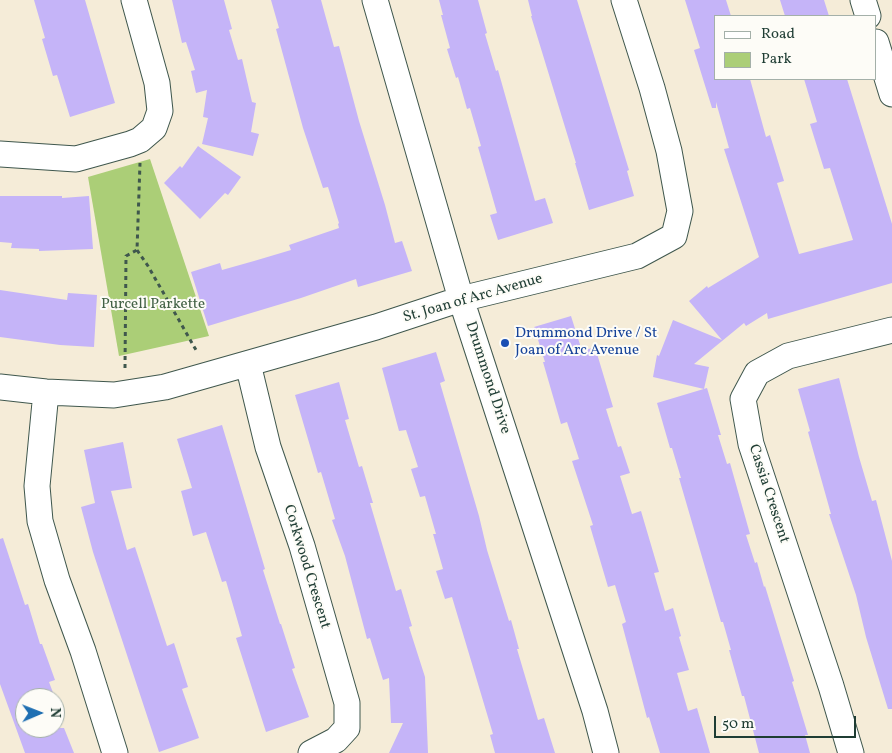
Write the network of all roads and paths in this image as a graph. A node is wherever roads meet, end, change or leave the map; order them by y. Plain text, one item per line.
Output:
1 (134, 0) edge
2 (375, 0) edge
3 (624, 0) edge
4 (863, 0) edge
5 (868, 15) edge
6 (877, 45) edge
7 (892, 94) edge
8 (0, 154) edge
9 (140, 160) dead end
10 (137, 250) junction
11 (461, 299) junction
12 (892, 330) edge
13 (196, 350) dead end
14 (248, 364) junction
15 (125, 368) dead end
16 (0, 387) edge
17 (46, 392) junction
18 (115, 753) edge
19 (311, 753) edge
20 (606, 753) edge
21 (851, 753) edge

1 - 8 street
2 - 11 street, Drummond Drive
3 - 11 street, St. Joan of Arc Avenue
4 - 5 street
6 - 7 street
9 - 10 path
10 - 13 path
10 - 15 path
11 - 14 street, St. Joan of Arc Avenue
11 - 20 street, Drummond Drive
12 - 21 street, Cassia Crescent
14 - 17 street, St. Joan of Arc Avenue
14 - 19 street, Corkwood Crescent
16 - 17 street, St. Joan of Arc Avenue
17 - 18 street

